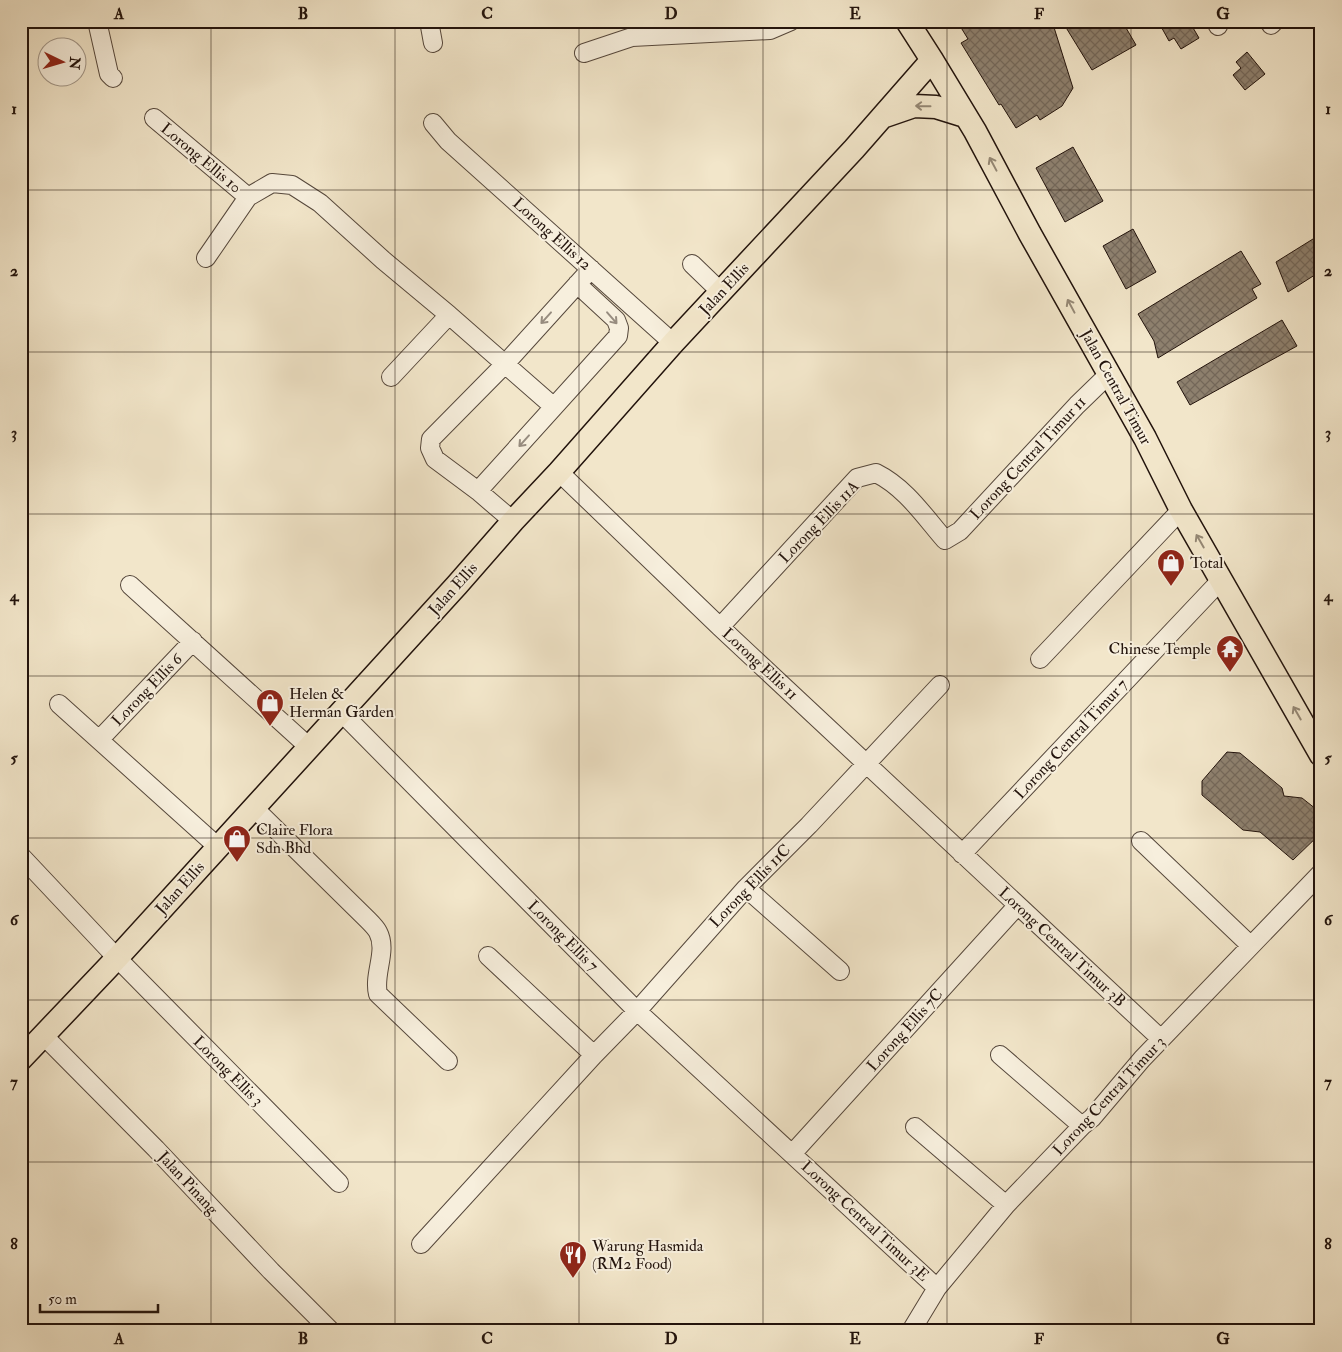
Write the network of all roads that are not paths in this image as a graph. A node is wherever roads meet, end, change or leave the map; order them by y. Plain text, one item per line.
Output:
1 (97, 21) edge
2 (429, 21) edge
3 (791, 21) edge
4 (907, 21) edge
5 (923, 21) edge
6 (433, 43) dead end
7 (927, 52) junction
8 (584, 53) dead end
9 (113, 78) dead end
10 (965, 116) junction
11 (882, 117) junction
12 (154, 118) dead end
13 (432, 123) dead end
14 (248, 197) junction
15 (206, 258) dead end
16 (692, 264) dead end
17 (591, 269) junction
18 (577, 284) junction
19 (721, 292) junction
20 (450, 315) junction
21 (673, 343) junction
22 (505, 364) junction
23 (1109, 374) junction
24 (391, 377) dead end
25 (554, 407) junction
26 (559, 472) junction
27 (478, 491) junction
28 (1182, 510) junction
29 (513, 521) junction
30 (946, 540) joint
31 (1222, 579) junction
32 (130, 585) dead end
33 (720, 627) junction
34 (193, 641) junction
35 (1040, 659) dead end
36 (940, 685) dead end
37 (60, 704) dead end
38 (340, 712) junction
39 (100, 739) junction
40 (309, 747) junction
41 (1321, 755) edge
42 (866, 764) junction
43 (253, 807) junction
44 (1142, 841) dead end
45 (218, 847) junction
46 (962, 854) junction
47 (21, 856) edge
48 (1321, 873) edge
49 (746, 888) junction
50 (1017, 906) junction
51 (1250, 945) junction
52 (488, 956) dead end
53 (117, 958) junction
54 (840, 971) dead end
55 (637, 1011) junction
56 (43, 1035) junction
57 (1161, 1039) junction
58 (594, 1055) junction
59 (1000, 1055) dead end
60 (21, 1059) edge
61 (448, 1061) dead end
62 (1082, 1126) junction
63 (914, 1127) dead end
64 (792, 1154) junction
65 (339, 1183) dead end
66 (1006, 1206) junction
67 (421, 1244) dead end
68 (937, 1288) junction
69 (331, 1331) edge
70 (911, 1331) edge

1 - 9 street
2 - 6 street
3 - 8 street
4 - 7 main road, Jalan Central Timur
5 - 7 main road
7 - 10 main road, Jalan Central Timur
7 - 11 main road, Jalan Ellis
10 -> 11 main road, Jalan Ellis
23 -> 10 main road, Jalan Central Timur
11 - 19 main road, Jalan Ellis
12 - 14 street, Lorong Ellis 10
13 - 17 street, Lorong Ellis 12
14 - 15 street
14 - 20 street
16 - 19 street
17 - 18 street
17 - 21 street, Lorong Ellis 12
18 -> 22 street
18 -> 25 street
19 - 21 main road, Jalan Ellis
20 - 22 street
20 - 24 street
21 - 26 main road, Jalan Ellis
22 - 25 street
22 - 27 street
23 - 28 main road, Jalan Central Timur
23 - 30 street, Lorong Central Timur 11
25 -> 27 street
26 - 29 main road, Jalan Ellis
26 - 33 street, Lorong Ellis 11
27 - 29 street
31 -> 28 main road, Jalan Central Timur
28 - 35 street
29 - 38 main road, Jalan Ellis
30 - 33 street, Lorong Ellis 11A
41 -> 31 main road, Jalan Central Timur
31 - 46 street, Lorong Central Timur 7
32 - 34 street
33 - 42 street, Lorong Ellis 11
34 - 39 street, Lorong Ellis 6
34 - 40 street
36 - 42 street, Lorong Ellis 11C
37 - 39 street
38 - 40 main road, Jalan Ellis
38 - 55 street, Lorong Ellis 7
39 - 45 street
40 - 43 main road, Jalan Ellis
42 - 46 street, Lorong Ellis 11
42 - 49 street, Lorong Ellis 11C
43 - 45 main road, Jalan Ellis
43 - 61 street
44 - 51 street
45 - 53 main road, Jalan Ellis
46 - 50 street, Lorong Central Timur 3B
47 - 53 street, Lorong Ellis 3
48 - 51 street, Lorong Central Timur 3
49 - 54 street
49 - 55 street, Lorong Ellis 11C
50 - 57 street, Lorong Central Timur 3B
50 - 64 street, Lorong Ellis 7C
51 - 57 street, Lorong Central Timur 3
52 - 58 street
53 - 56 main road, Jalan Ellis
53 - 65 street, Lorong Ellis 3
55 - 58 street, Lorong Ellis 11C
55 - 64 street, Lorong Ellis 7
56 - 60 main road, Jalan Ellis
56 - 69 street, Jalan Pinang
57 - 62 street, Lorong Central Timur 3
58 - 67 street, Lorong Ellis 11C
59 - 62 street
62 - 66 street, Lorong Central Timur 3
63 - 66 street
64 - 68 street, Lorong Central Timur 3E
66 - 68 street, Lorong Central Timur 3
68 - 70 street, Lorong Central Timur 3

